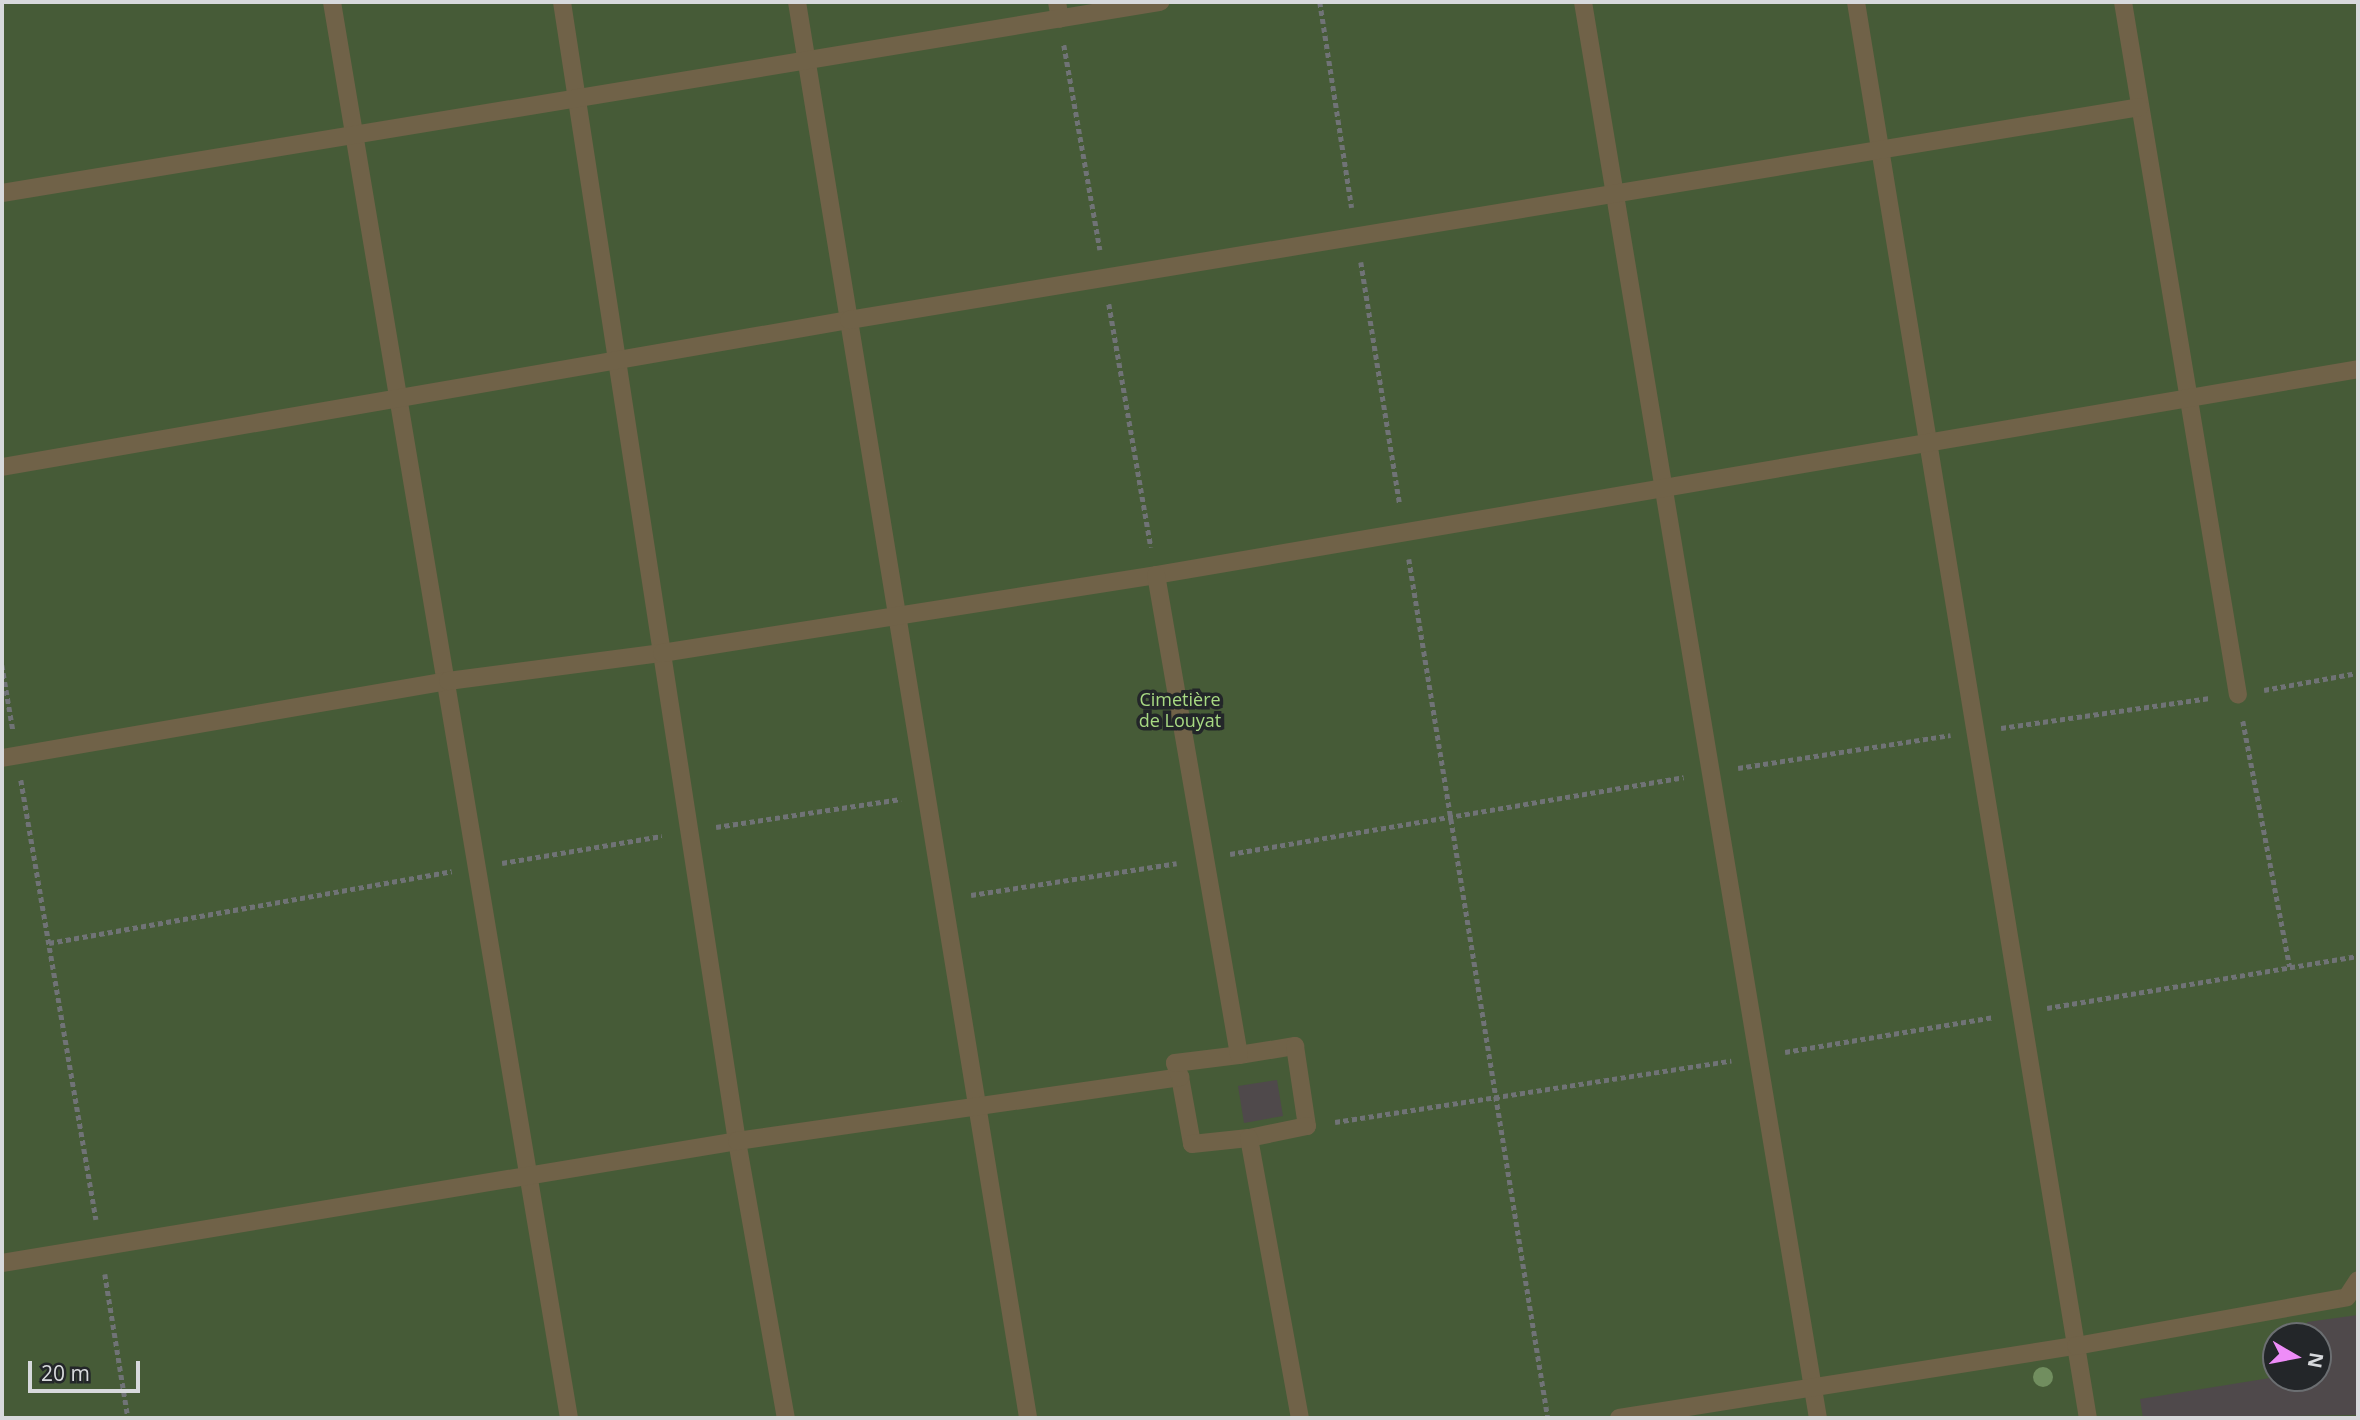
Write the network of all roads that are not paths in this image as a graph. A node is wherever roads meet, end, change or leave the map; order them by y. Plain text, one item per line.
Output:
1 (332, 2) edge
2 (562, 2) edge
3 (797, 2) edge
4 (1160, 2) edge
5 (1583, 2) edge
6 (1856, 2) edge
7 (2123, 2) edge
8 (1058, 10) edge
9 (806, 60) junction
10 (576, 98) junction
11 (2140, 107) junction
12 (355, 135) junction
13 (1881, 152) junction
14 (2, 193) edge
15 (1614, 193) junction
16 (849, 320) junction
17 (617, 360) junction
18 (2358, 369) edge
19 (401, 397) junction
20 (2189, 398) junction
21 (1929, 444) junction
22 (2, 467) edge
23 (1663, 489) junction
24 (1156, 576) junction
25 (897, 617) junction
26 (662, 653) junction
27 (447, 681) junction
28 (2238, 695) road end
29 (9, 757) edge
30 (1239, 1055) junction
31 (1180, 1077) junction
32 (978, 1104) junction
33 (1249, 1138) junction
34 (737, 1141) junction
35 (530, 1175) junction
36 (2, 1263) edge
37 (2358, 1280) edge
38 (2076, 1346) junction
39 (1812, 1387) junction
40 (569, 1418) edge
41 (786, 1418) edge
42 (1028, 1418) edge
43 (1300, 1418) edge
44 (1619, 1418) edge
45 (1818, 1418) edge
46 (2088, 1418) edge

1 - 12 lane
2 - 10 lane
3 - 9 lane
4 - 8 lane
5 - 15 lane
6 - 13 lane
7 - 11 lane
8 - 9 lane
9 - 10 lane
9 - 16 lane
10 - 12 lane
10 - 17 lane
11 - 13 lane
11 - 20 lane
12 - 14 lane
12 - 19 lane
13 - 15 lane
13 - 21 lane
15 - 16 lane
15 - 23 lane
16 - 17 lane
16 - 25 lane
17 - 19 lane
17 - 26 lane
18 - 20 lane
19 - 22 lane
19 - 27 lane
20 - 21 lane
20 - 28 lane
21 - 23 lane
21 - 38 lane
23 - 24 lane
23 - 39 lane
24 - 25 lane
24 - 30 lane
25 - 26 lane
25 - 32 lane
26 - 27 lane
26 - 34 lane
27 - 29 lane
27 - 35 lane
30 - 31 lane
30 - 33 lane
31 - 32 lane
31 - 33 lane
32 - 34 lane
32 - 42 lane
33 - 43 lane
34 - 35 lane
34 - 41 lane
35 - 36 lane
35 - 40 lane
37 - 38 lane
38 - 39 lane
38 - 46 lane
39 - 44 lane
39 - 45 lane

